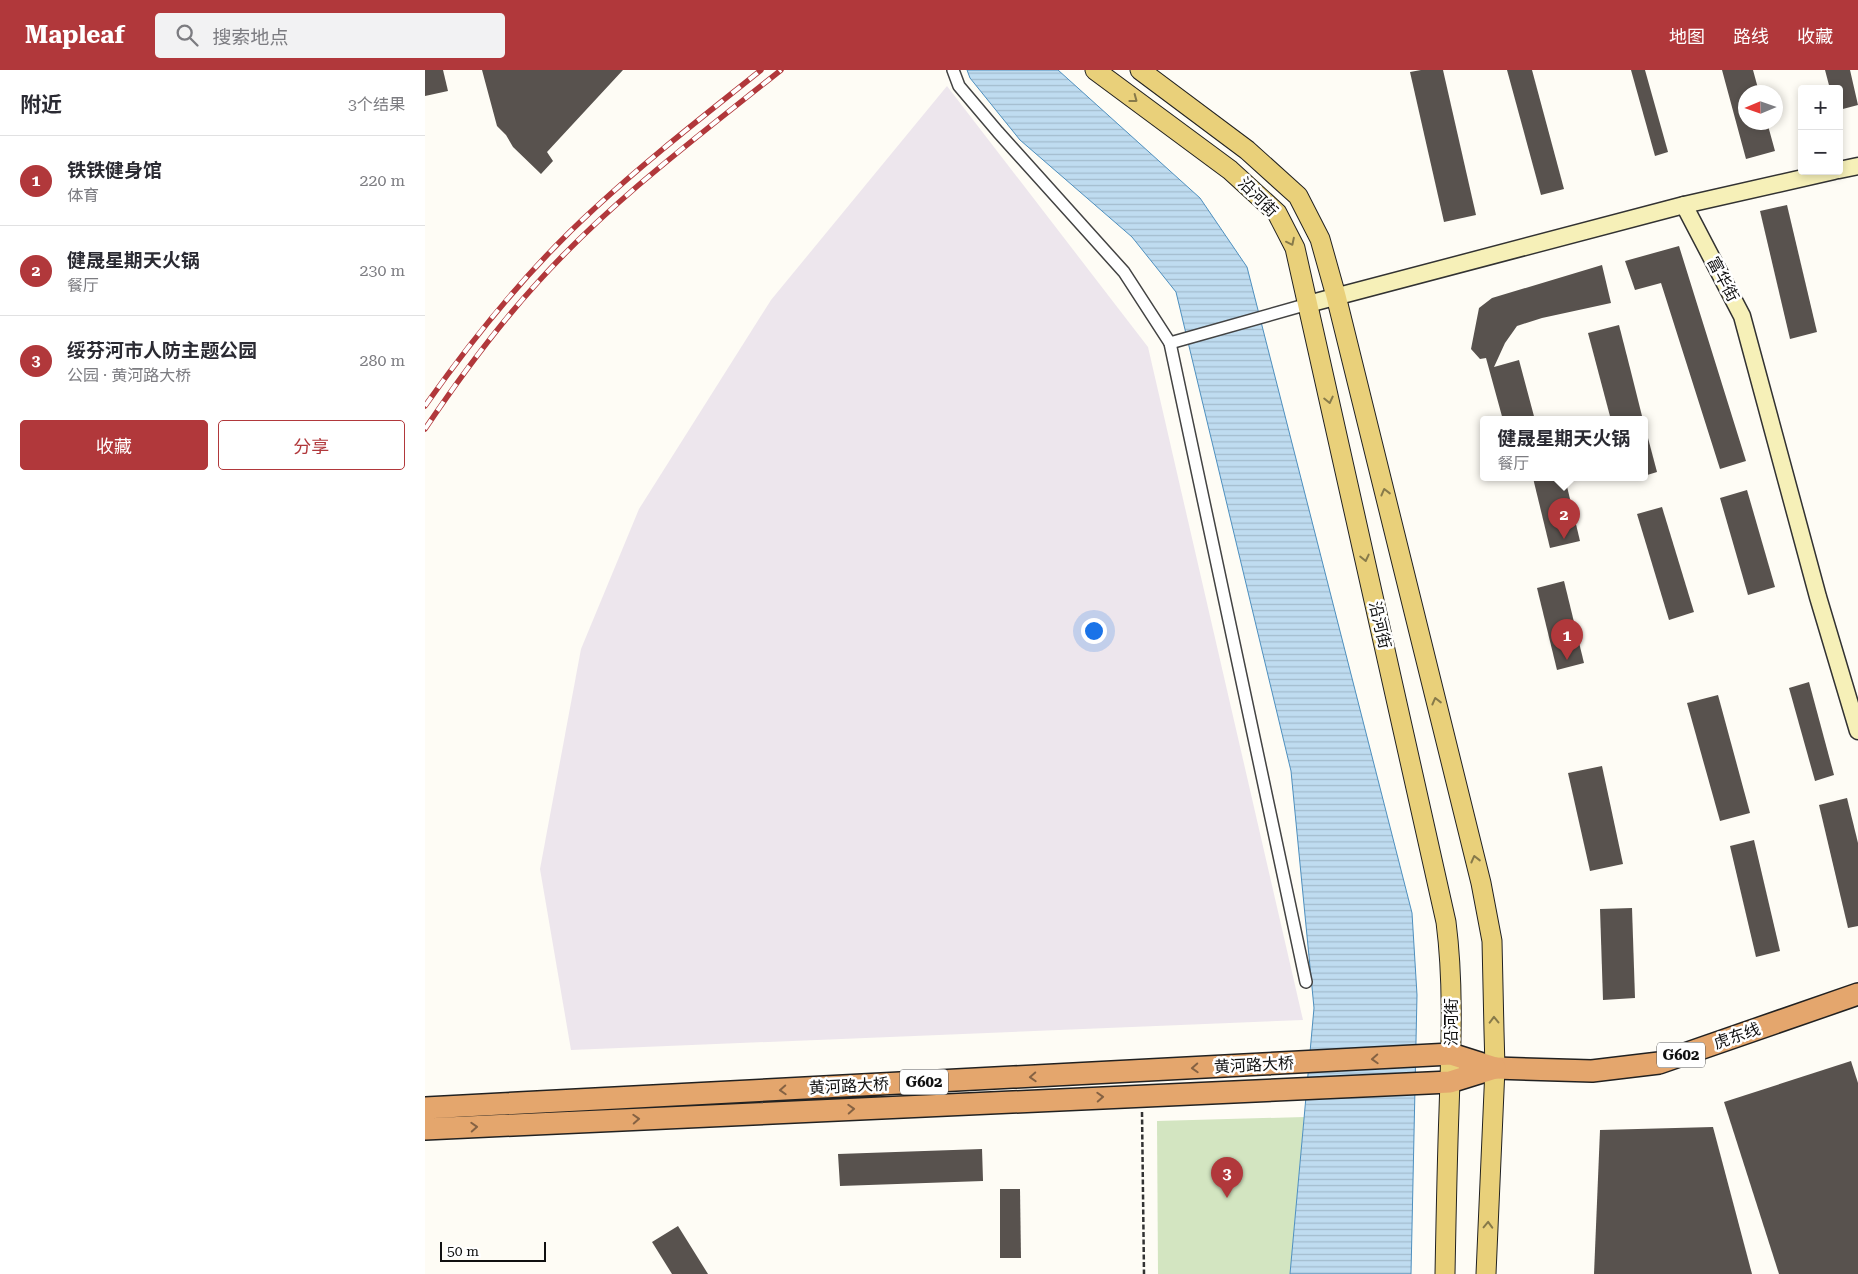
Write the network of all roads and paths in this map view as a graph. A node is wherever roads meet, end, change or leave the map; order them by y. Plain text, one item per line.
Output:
1 (953, 70) edge
2 (1095, 70) edge
3 (1140, 70) edge
4 (1858, 166) edge
5 (1843, 169) edge
6 (1816, 175) edge
7 (1684, 205) junction
8 (1336, 296) junction
9 (1308, 304) junction
10 (1170, 342) junction
11 (1858, 731) edge
12 (1306, 982) dead end
13 (1858, 994) edge
14 (1451, 1054) junction
15 (1495, 1068) junction
16 (1450, 1082) junction
17 (1142, 1095) junction
18 (425, 1108) edge
19 (425, 1129) edge
20 (1145, 1274) edge
21 (1445, 1274) edge
22 (1486, 1274) edge

1 - 10 street
2 -> 9 main road, 沿河街
3 - 8 main road, 沿河街
4 - 5 street
6 - 7 street
7 - 8 street
7 - 11 street, 富华街
8 - 9 street
15 -> 8 main road, 沿河街
9 - 10 street
9 -> 14 main road, 沿河街
10 - 12 street
13 - 15 highway, 虎东线 / G602
14 - 15 highway, G602
14 - 16 main road, 沿河街
14 -> 18 highway, 黄河路大桥 / G602
15 - 16 highway, G602
22 -> 15 main road, 沿河街
16 - 17 highway, 黄河路大桥 / G602
16 - 21 main road, 沿河街
19 -> 17 highway, 黄河路大桥 / G602
17 - 20 path

